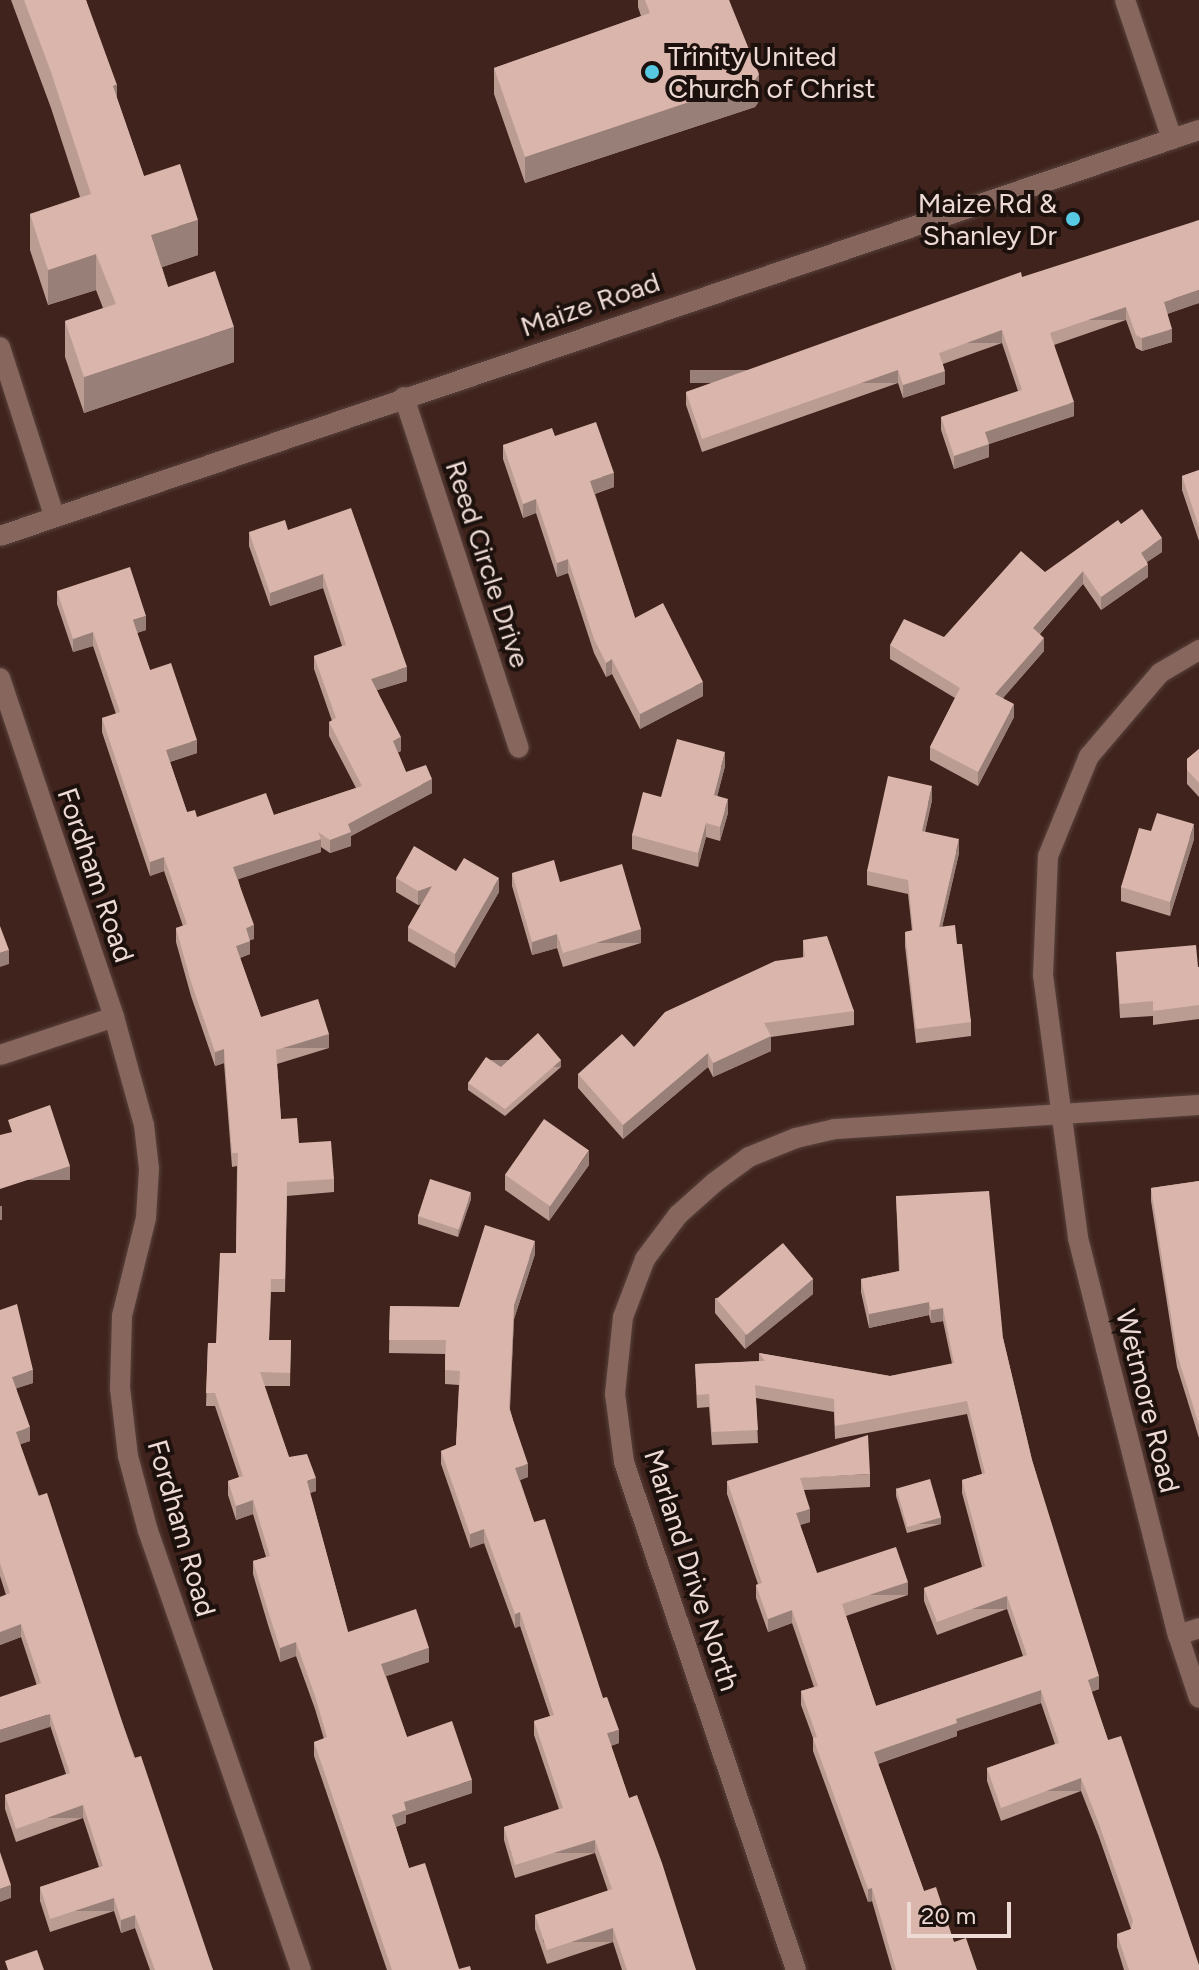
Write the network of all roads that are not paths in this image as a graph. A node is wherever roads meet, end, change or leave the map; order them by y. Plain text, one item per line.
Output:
1 (1125, 0) edge
2 (1199, 130) edge
3 (1172, 139) junction
4 (0, 347) edge
5 (404, 397) junction
6 (54, 515) junction
7 (0, 536) edge
8 (1199, 650) edge
9 (0, 678) edge
10 (519, 748) dead end
11 (114, 1017) junction
12 (0, 1055) edge
13 (1199, 1105) edge
14 (1062, 1113) junction
15 (1199, 1628) edge
16 (1178, 1635) junction
17 (1199, 1698) edge
18 (301, 1970) edge
19 (796, 1970) edge

1 - 3 street
2 - 3 street, Maize Road
3 - 5 street, Maize Road
4 - 6 street
5 - 6 street, Maize Road
5 - 10 street, Reed Circle Drive
6 - 7 street, Maize Road
8 - 14 street, Wetmore Road
9 - 11 street, Fordham Road
11 - 12 street
11 - 18 street, Fordham Road
13 - 14 street, Marland Drive North
14 - 16 street, Wetmore Road
14 - 19 street, Marland Drive North
15 - 16 street
16 - 17 street, Wetmore Road

